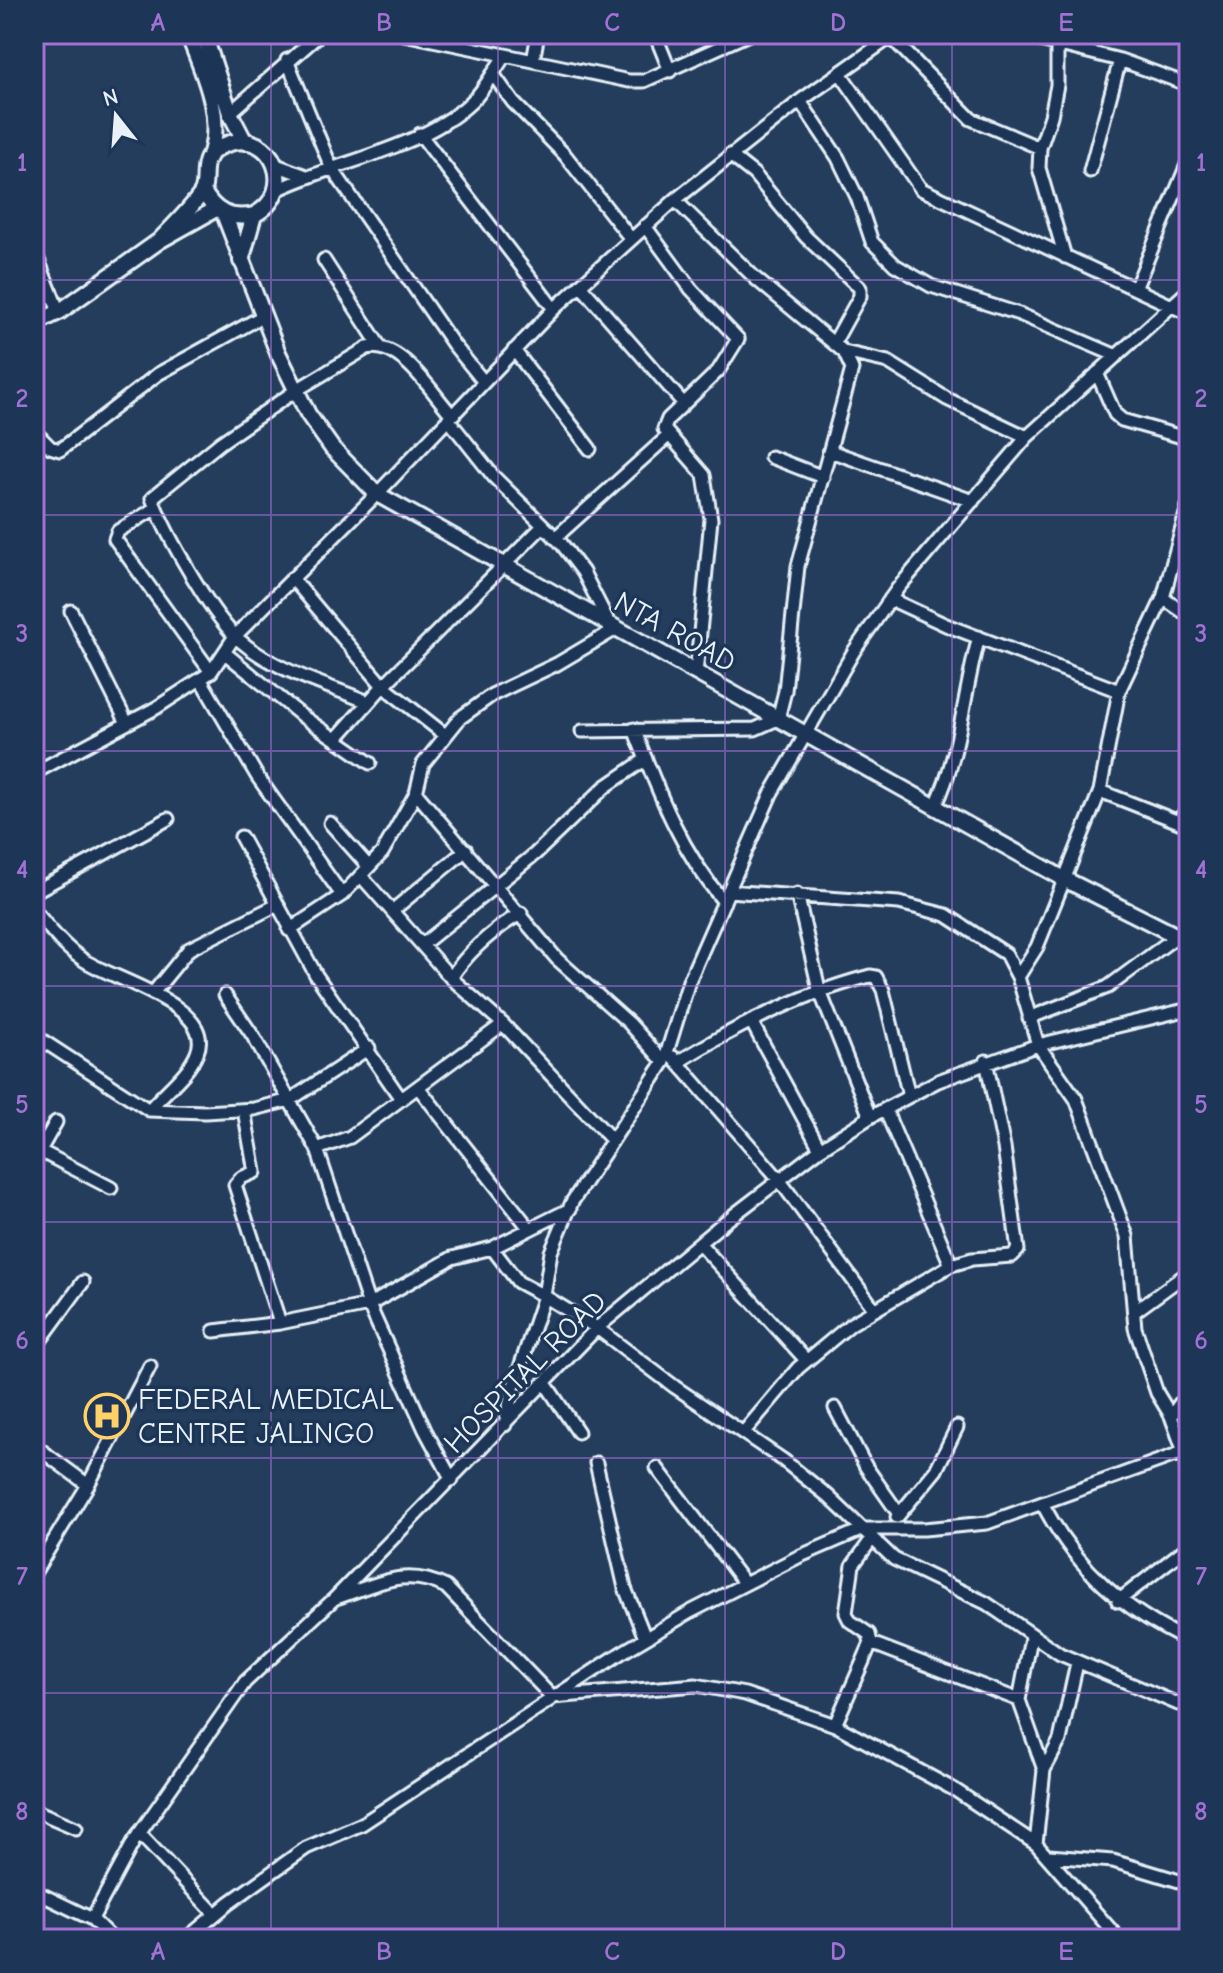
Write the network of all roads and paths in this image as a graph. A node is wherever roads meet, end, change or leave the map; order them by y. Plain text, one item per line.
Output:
1 (188, 34) edge
2 (204, 34) edge
3 (320, 34) edge
4 (538, 34) edge
5 (655, 34) edge
6 (749, 34) edge
7 (1016, 34) edge
8 (410, 35) edge
9 (893, 35) edge
10 (1057, 39) edge
11 (505, 55) junction
12 (287, 60) junction
13 (1120, 60) junction
14 (533, 61) junction
15 (670, 71) junction
16 (840, 73) junction
17 (493, 74) junction
18 (1189, 85) edge
19 (800, 101) junction
20 (230, 113) junction
21 (420, 134) junction
22 (245, 142) junction
23 (1040, 148) junction
24 (730, 155) junction
25 (210, 156) junction
26 (1189, 160) edge
27 (276, 165) junction
28 (331, 167) junction
29 (1090, 171) dead end
30 (306, 176) junction
31 (277, 190) junction
32 (203, 191) junction
33 (675, 200) junction
34 (220, 212) junction
35 (254, 215) junction
36 (645, 226) junction
37 (631, 239) junction
38 (159, 241) junction
39 (34, 250) edge
40 (1065, 257) junction
41 (324, 260) dead end
42 (241, 261) junction
43 (580, 285) junction
44 (1135, 289) junction
45 (1189, 290) edge
46 (1170, 306) junction
47 (554, 309) junction
48 (59, 312) junction
49 (1189, 314) edge
50 (263, 316) junction
51 (34, 324) edge
52 (834, 343) junction
53 (379, 345) junction
54 (514, 350) junction
55 (844, 352) junction
56 (1117, 356) junction
57 (1097, 373) junction
58 (484, 382) junction
59 (295, 391) junction
60 (684, 404) junction
61 (450, 417) junction
62 (34, 431) edge
63 (667, 437) junction
64 (1027, 437) junction
65 (1189, 439) edge
66 (590, 449) dead end
67 (830, 451) junction
68 (771, 457) dead end
69 (823, 477) junction
70 (377, 494) junction
71 (973, 501) junction
72 (1188, 506) edge
73 (156, 508) junction
74 (543, 526) junction
75 (555, 538) junction
76 (501, 565) junction
77 (292, 578) junction
78 (1163, 598) junction
79 (890, 599) junction
80 (71, 611) dead end
81 (1189, 616) edge
82 (613, 627) junction
83 (235, 636) junction
84 (979, 637) junction
85 (225, 653) junction
86 (211, 672) junction
87 (696, 674) junction
88 (201, 680) junction
89 (383, 686) junction
90 (1119, 691) junction
91 (368, 702) junction
92 (778, 719) junction
93 (127, 723) junction
94 (634, 729) junction
95 (582, 731) dead end
96 (444, 734) junction
97 (805, 734) junction
98 (336, 739) junction
99 (646, 759) junction
100 (370, 763) dead end
101 (34, 773) edge
102 (1100, 791) junction
103 (416, 793) junction
104 (935, 807) junction
105 (1189, 808) edge
106 (168, 819) dead end
107 (330, 823) dead end
108 (1184, 823) edge
109 (241, 837) dead end
110 (466, 850) junction
111 (365, 871) junction
112 (1066, 880) junction
113 (498, 886) junction
114 (34, 892) edge
115 (797, 894) junction
116 (342, 895) junction
117 (726, 896) junction
118 (277, 905) junction
119 (34, 910) edge
120 (392, 911) junction
121 (521, 913) junction
122 (289, 930) junction
123 (1185, 935) edge
124 (422, 945) junction
125 (1018, 977) junction
126 (451, 978) junction
127 (819, 989) junction
128 (153, 993) junction
129 (225, 995) dead end
130 (1189, 1009) edge
131 (1029, 1018) junction
132 (751, 1021) junction
133 (503, 1024) junction
134 (34, 1035) edge
135 (1038, 1045) junction
136 (369, 1048) junction
137 (666, 1056) junction
138 (986, 1061) junction
139 (678, 1062) junction
140 (418, 1087) junction
141 (909, 1096) junction
142 (401, 1099) junction
143 (290, 1100) junction
144 (885, 1109) junction
145 (149, 1110) junction
146 (244, 1110) junction
147 (870, 1117) junction
148 (56, 1122) dead end
149 (612, 1140) junction
150 (317, 1149) junction
151 (820, 1149) junction
152 (36, 1157) edge
153 (778, 1178) junction
154 (111, 1188) dead end
155 (570, 1209) junction
156 (529, 1228) junction
157 (699, 1243) junction
158 (492, 1248) junction
159 (951, 1265) junction
160 (1189, 1272) edge
161 (83, 1282) dead end
162 (544, 1296) junction
163 (369, 1305) junction
164 (875, 1310) junction
165 (1134, 1312) junction
166 (280, 1323) junction
167 (597, 1328) junction
168 (214, 1331) dead end
169 (34, 1349) edge
170 (806, 1360) junction
171 (150, 1366) dead end
172 (545, 1383) junction
173 (1189, 1391) edge
174 (835, 1408) dead end
175 (1171, 1416) junction
176 (505, 1425) junction
177 (957, 1427) dead end
178 (578, 1432) dead end
179 (743, 1433) junction
180 (34, 1445) edge
181 (1186, 1451) edge
182 (596, 1463) dead end
183 (657, 1468) dead end
184 (1189, 1478) edge
185 (452, 1480) junction
186 (88, 1485) junction
187 (1043, 1505) junction
188 (899, 1514) junction
189 (889, 1527) junction
190 (863, 1529) junction
191 (871, 1540) junction
192 (1189, 1546) edge
193 (34, 1573) edge
194 (745, 1584) junction
195 (335, 1598) junction
196 (1118, 1601) junction
197 (645, 1638) junction
198 (1031, 1638) junction
199 (1189, 1641) edge
200 (871, 1643) junction
201 (1077, 1663) junction
202 (552, 1697) junction
203 (1019, 1700) junction
204 (1189, 1704) edge
205 (835, 1725) junction
206 (1044, 1770) junction
207 (34, 1810) edge
208 (76, 1828) dead end
209 (139, 1833) junction
210 (1036, 1844) junction
211 (1049, 1856) junction
212 (1189, 1884) edge
213 (34, 1891) edge
214 (215, 1914) junction
215 (92, 1919) junction
216 (112, 1939) edge
217 (186, 1939) edge
218 (1119, 1939) edge

1 - 25 street
2 - 20 street
3 - 12 street
4 - 14 street
5 - 15 street
6 - 15 street
7 - 10 street
8 - 11 street
9 - 16 street
9 - 23 street
10 - 13 street
10 - 23 street
11 - 14 street
11 - 17 street
12 - 20 street
12 - 28 street
13 - 18 street
13 - 29 street
14 - 15 street
16 - 19 street
16 - 40 street
17 - 21 street
17 - 37 street
19 - 24 street
19 - 56 street
20 - 22 street
21 - 28 street
21 - 47 street
22 - 25 street
22 - 27 street
23 - 40 street
24 - 33 street
24 - 52 street
25 - 32 street
26 - 44 street
27 - 30 street
27 - 31 street
28 - 30 street
28 - 58 street
30 - 31 street
31 - 35 street
32 - 34 street
32 - 38 street
33 - 36 street
33 - 52 street
34 - 35 street
34 - 38 street
34 - 42 street, NTA ROAD
35 - 42 street
36 - 37 street
36 - 60 street
37 - 43 street
38 - 48 street
39 - 48 street
40 - 44 street
41 - 53 street
42 - 50 street, NTA ROAD
43 - 47 street
43 - 60 street
44 - 46 street
45 - 46 street
46 - 49 street
46 - 56 street
47 - 54 street
48 - 51 street
50 - 59 street, NTA ROAD
50 - 62 street
52 - 55 street
53 - 59 street
53 - 61 street
54 - 58 street
54 - 66 street
55 - 64 street
55 - 67 street
56 - 57 street
57 - 64 street
57 - 65 street
58 - 61 street
59 - 70 street, NTA ROAD
59 - 73 street
60 - 63 street
61 - 70 street
61 - 74 street
63 - 75 street
63 - 87 street
64 - 71 street
67 - 69 street
67 - 71 street
68 - 69 street
69 - 92 street
70 - 76 street, NTA ROAD
70 - 77 street
71 - 79 street
72 - 78 street
73 - 83 street
73 - 86 street
74 - 75 street
74 - 76 street
75 - 82 street
76 - 82 street, NTA ROAD
76 - 89 street
77 - 83 street
77 - 89 street
78 - 81 street
78 - 90 street
79 - 84 street
79 - 97 street
80 - 93 street
82 - 87 street, NTA ROAD
82 - 96 street
83 - 85 street
83 - 91 street
84 - 90 street
84 - 104 street
85 - 86 street
85 - 98 street
86 - 88 street
87 - 92 street, NTA ROAD
88 - 93 street
88 - 116 street
89 - 91 street
89 - 96 street
90 - 102 street
91 - 98 street
92 - 94 street
92 - 97 street, NTA ROAD
93 - 101 street
94 - 95 street
94 - 99 street
96 - 103 street
97 - 104 street, NTA ROAD
97 - 117 street
98 - 100 street
99 - 113 street
99 - 117 street
102 - 108 street
102 - 112 street
103 - 110 street
103 - 111 street
104 - 112 street, NTA ROAD
105 - 108 street
106 - 114 street
107 - 111 street
109 - 118 street
110 - 113 street
110 - 120 street
111 - 116 street
111 - 120 street
112 - 123 street, NTA ROAD
112 - 125 street
113 - 121 street
113 - 124 street
115 - 117 street
115 - 125 street
115 - 127 street
116 - 122 street
117 - 137 street
118 - 122 street
118 - 128 street
119 - 128 street
120 - 124 street
121 - 126 street
121 - 137 street
122 - 136 street
123 - 131 street
124 - 126 street
125 - 131 street
126 - 133 street
127 - 132 street
127 - 141 street
127 - 147 street
128 - 145 street
129 - 143 street
130 - 135 street, HOSPITAL ROAD
131 - 135 street
132 - 139 street
132 - 151 street
133 - 140 street
133 - 149 street
134 - 145 street
135 - 138 street, HOSPITAL ROAD
135 - 165 street
136 - 142 street
136 - 143 street
137 - 139 street
137 - 149 street
138 - 141 street, HOSPITAL ROAD
138 - 159 street
139 - 153 street
140 - 142 street
140 - 156 street
141 - 144 street, HOSPITAL ROAD
142 - 150 street
143 - 146 street
143 - 150 street
144 - 147 street, HOSPITAL ROAD
144 - 159 street
145 - 146 street
146 - 166 street
147 - 151 street, HOSPITAL ROAD
148 - 152 street
149 - 155 street
150 - 163 street
151 - 153 street, HOSPITAL ROAD
152 - 154 street
153 - 157 street, HOSPITAL ROAD
153 - 164 street
155 - 156 street
155 - 162 street
156 - 158 street
157 - 167 street, HOSPITAL ROAD
157 - 170 street
158 - 162 street
158 - 163 street
159 - 164 street
160 - 165 street
161 - 169 street
162 - 167 street
162 - 176 street
163 - 166 street
163 - 185 street
164 - 170 street
165 - 175 street
166 - 168 street
167 - 172 street, HOSPITAL ROAD
167 - 179 street
170 - 179 street
171 - 186 street
172 - 176 street, HOSPITAL ROAD
172 - 178 street
173 - 175 street
174 - 188 street
175 - 181 street
176 - 185 street, HOSPITAL ROAD
177 - 188 street
179 - 190 street
180 - 186 street
181 - 184 street
181 - 187 street
182 - 197 street
183 - 194 street
185 - 195 street, HOSPITAL ROAD
186 - 193 street
187 - 189 street
187 - 196 street
188 - 189 street
189 - 190 street
190 - 191 street
190 - 194 street
191 - 198 street
191 - 200 street
192 - 196 street
194 - 197 street
195 - 202 street
195 - 209 street, HOSPITAL ROAD
196 - 199 street
197 - 202 street
198 - 201 street
198 - 203 street
200 - 203 street
200 - 205 street
201 - 204 street
201 - 206 street
202 - 205 street
202 - 214 street
203 - 206 street
205 - 210 street
206 - 210 street
207 - 208 street
209 - 214 street
209 - 215 street, HOSPITAL ROAD
210 - 211 street
211 - 212 street
211 - 218 street
213 - 215 street
214 - 217 street
215 - 216 street

